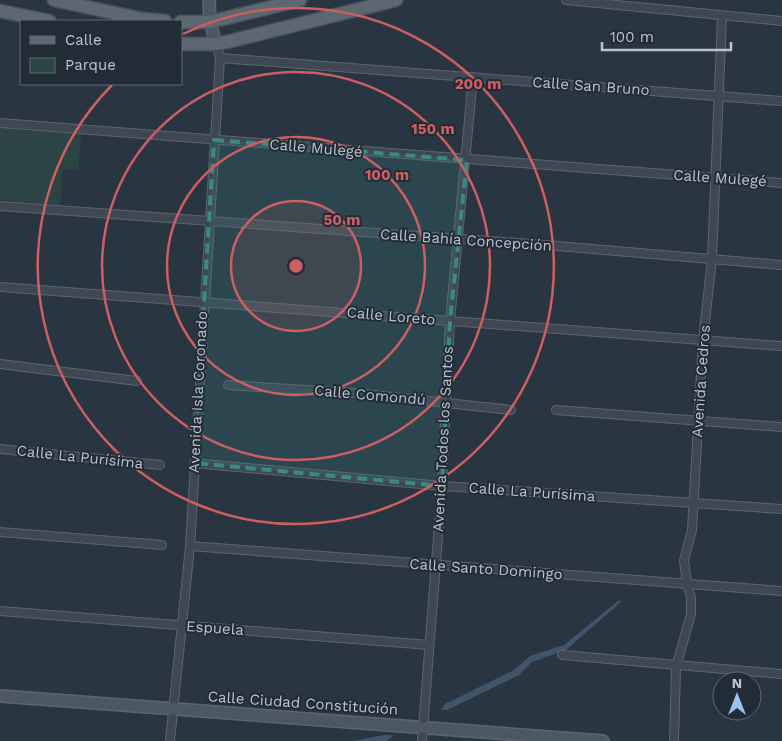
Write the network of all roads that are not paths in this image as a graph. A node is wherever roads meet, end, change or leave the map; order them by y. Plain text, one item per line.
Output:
1 (54, 0) edge
2 (209, 0) edge
3 (300, 0) edge
4 (396, 0) edge
5 (566, 0) edge
6 (0, 11) edge
7 (722, 17) junction
8 (44, 20) edge
9 (154, 20) edge
10 (782, 21) edge
11 (182, 22) edge
12 (210, 22) junction
13 (182, 44) edge
14 (216, 44) junction
15 (220, 58) junction
16 (473, 77) junction
17 (720, 96) junction
18 (782, 101) edge
19 (0, 123) edge
20 (214, 140) junction
21 (467, 160) junction
22 (716, 178) junction
23 (782, 183) edge
24 (0, 206) edge
25 (210, 222) junction
26 (459, 240) junction
27 (712, 259) junction
28 (782, 265) edge
29 (0, 287) edge
30 (204, 303) junction
31 (450, 321) junction
32 (703, 340) junction
33 (782, 346) edge
34 (0, 364) edge
35 (137, 380) dead end
36 (228, 385) dead end
37 (446, 402) junction
38 (511, 410) dead end
39 (556, 410) dead end
40 (698, 422) junction
41 (782, 428) edge
42 (0, 449) edge
43 (194, 462) junction
44 (160, 465) dead end
45 (442, 486) junction
46 (692, 502) junction
47 (782, 510) edge
48 (0, 532) edge
49 (162, 545) dead end
50 (190, 546) junction
51 (435, 566) junction
52 (687, 583) junction
53 (782, 591) edge
54 (0, 610) edge
55 (182, 625) junction
56 (430, 644) junction
57 (562, 655) dead end
58 (676, 667) junction
59 (782, 674) edge
60 (0, 696) edge
61 (173, 709) junction
62 (423, 728) junction
63 (170, 741) edge
64 (422, 741) edge
65 (603, 741) edge
66 (674, 741) edge

1 - 9 main road
2 - 12 street
3 - 12 main road
4 - 14 main road
5 - 7 street
6 - 8 main road
7 - 10 street
7 - 17 street, Avenida Cedros
11 - 12 main road
12 - 14 street
13 - 14 main road
14 - 15 street, Avenida Isla Coronado
15 - 16 street, Calle San Bruno
15 - 20 street, Avenida Isla Coronado
16 - 17 street, Calle San Bruno
16 - 21 street, Avenida Todos los Santos
17 - 18 street, Calle San Bruno
17 - 22 street, Avenida Cedros
19 - 20 street, Calle Mulegé
20 - 21 street, Calle Mulegé
20 - 25 street, Avenida Isla Coronado
21 - 22 street, Calle Mulegé
21 - 26 street, Avenida Todos los Santos
22 - 23 street, Calle Mulegé
22 - 27 street, Avenida Cedros
24 - 25 street, Calle Bahía Concepción
25 - 26 street, Calle Bahía Concepción
25 - 30 street, Avenida Isla Coronado
26 - 27 street, Calle Bahía Concepción
26 - 31 street, Avenida Todos los Santos
27 - 28 street, Calle Bahía Concepción
27 - 32 street, Avenida Cedros
29 - 30 street, Calle Loreto
30 - 31 street, Calle Loreto
30 - 43 street, Avenida Isla Coronado
31 - 32 street, Calle Loreto
31 - 37 street, Avenida Todos los Santos
32 - 33 street, Calle Loreto
32 - 40 street, Avenida Cedros
34 - 35 street
36 - 37 street, Calle Comondú
37 - 38 street, Calle Comondú
37 - 45 street, Avenida Todos los Santos
39 - 40 street
40 - 41 street
40 - 46 street, Avenida Cedros
42 - 44 street, Calle La Purísima
43 - 45 street, Calle La Purísima
43 - 50 street, Avenida Isla Coronado
45 - 46 street, Calle La Purísima
45 - 51 street, Avenida Todos los Santos
46 - 47 street, Calle La Purísima
46 - 52 street, Avenida Cedros
48 - 49 street
50 - 51 street, Calle Santo Domingo
50 - 55 street, Avenida Isla Coronado
51 - 52 street, Calle Santo Domingo
51 - 56 street, Avenida Todos los Santos
52 - 53 street, Calle Santo Domingo
52 - 58 street, Avenida Cedros
54 - 55 street, Espuela
55 - 56 street, Espuela
55 - 61 street, Avenida Isla Coronado
56 - 62 street, Avenida Todos los Santos
57 - 58 street
58 - 59 street
58 - 66 street, Avenida Cedros
60 - 61 street, Calle Ciudad Constitución
61 - 62 street, Calle Ciudad Constitución
61 - 63 street, Avenida Isla Coronado
62 - 64 street, Avenida Todos los Santos
62 - 65 street, Calle Ciudad Constitución

